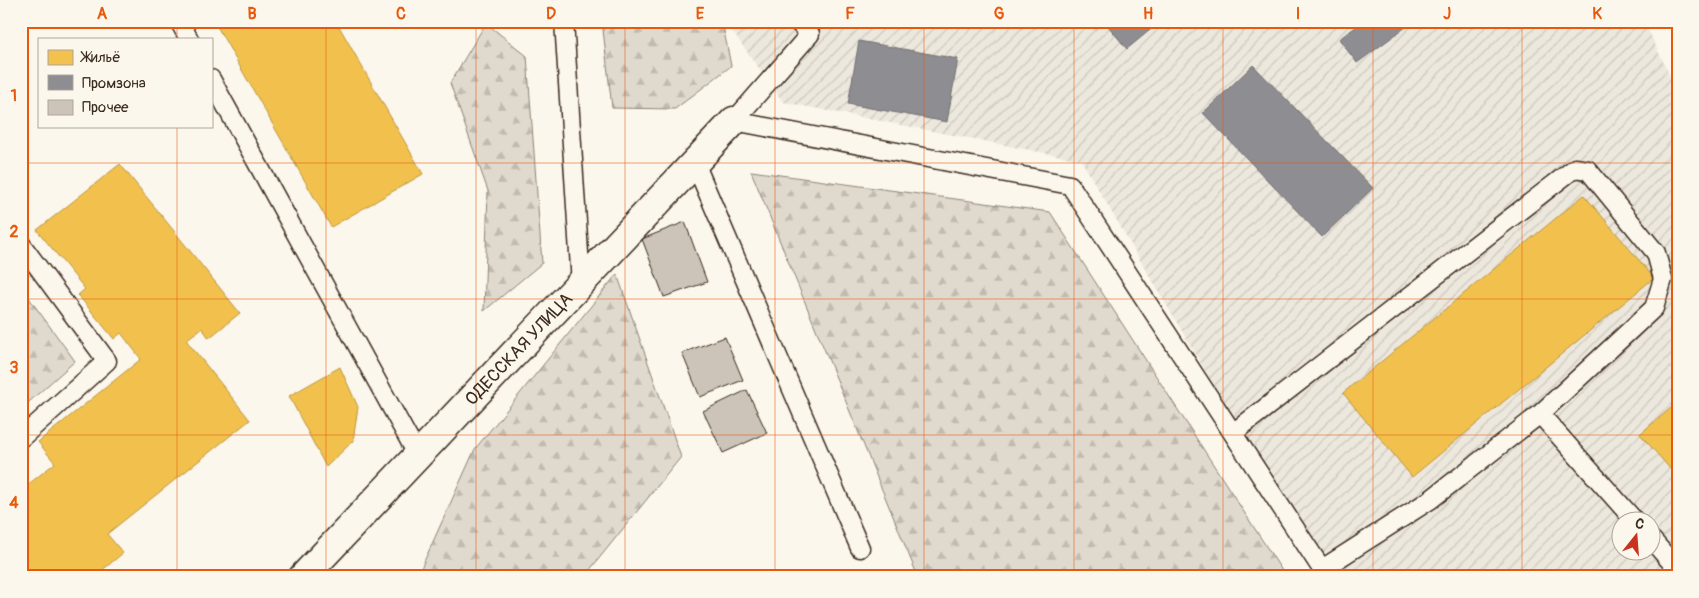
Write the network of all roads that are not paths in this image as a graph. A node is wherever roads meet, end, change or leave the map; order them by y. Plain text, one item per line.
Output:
1 (180, 21) edge
2 (564, 21) edge
3 (797, 21) edge
4 (188, 38) edge
5 (212, 81) edge
6 (734, 121) junction
7 (695, 163) junction
8 (21, 244) edge
9 (580, 284) junction
10 (1540, 414) junction
11 (1233, 434) junction
12 (21, 438) edge
13 (418, 456) junction
14 (1625, 510) edge
15 (860, 548) dead end
16 (1662, 552) edge
17 (1678, 570) edge
18 (1325, 573) edge
19 (303, 577) edge

1 - 4 lane
2 - 9 lane
3 - 6 lane
5 - 13 lane
6 - 7 street, ОДЕССКАЯ УЛИЦА
6 - 11 lane
7 - 9 street, ОДЕССКАЯ УЛИЦА
7 - 15 lane
8 - 12 lane
9 - 13 street, ОДЕССКАЯ УЛИЦА
10 - 11 lane
10 - 14 lane
10 - 18 lane
11 - 18 lane
13 - 19 street, ОДЕССКАЯ УЛИЦА
16 - 17 lane

